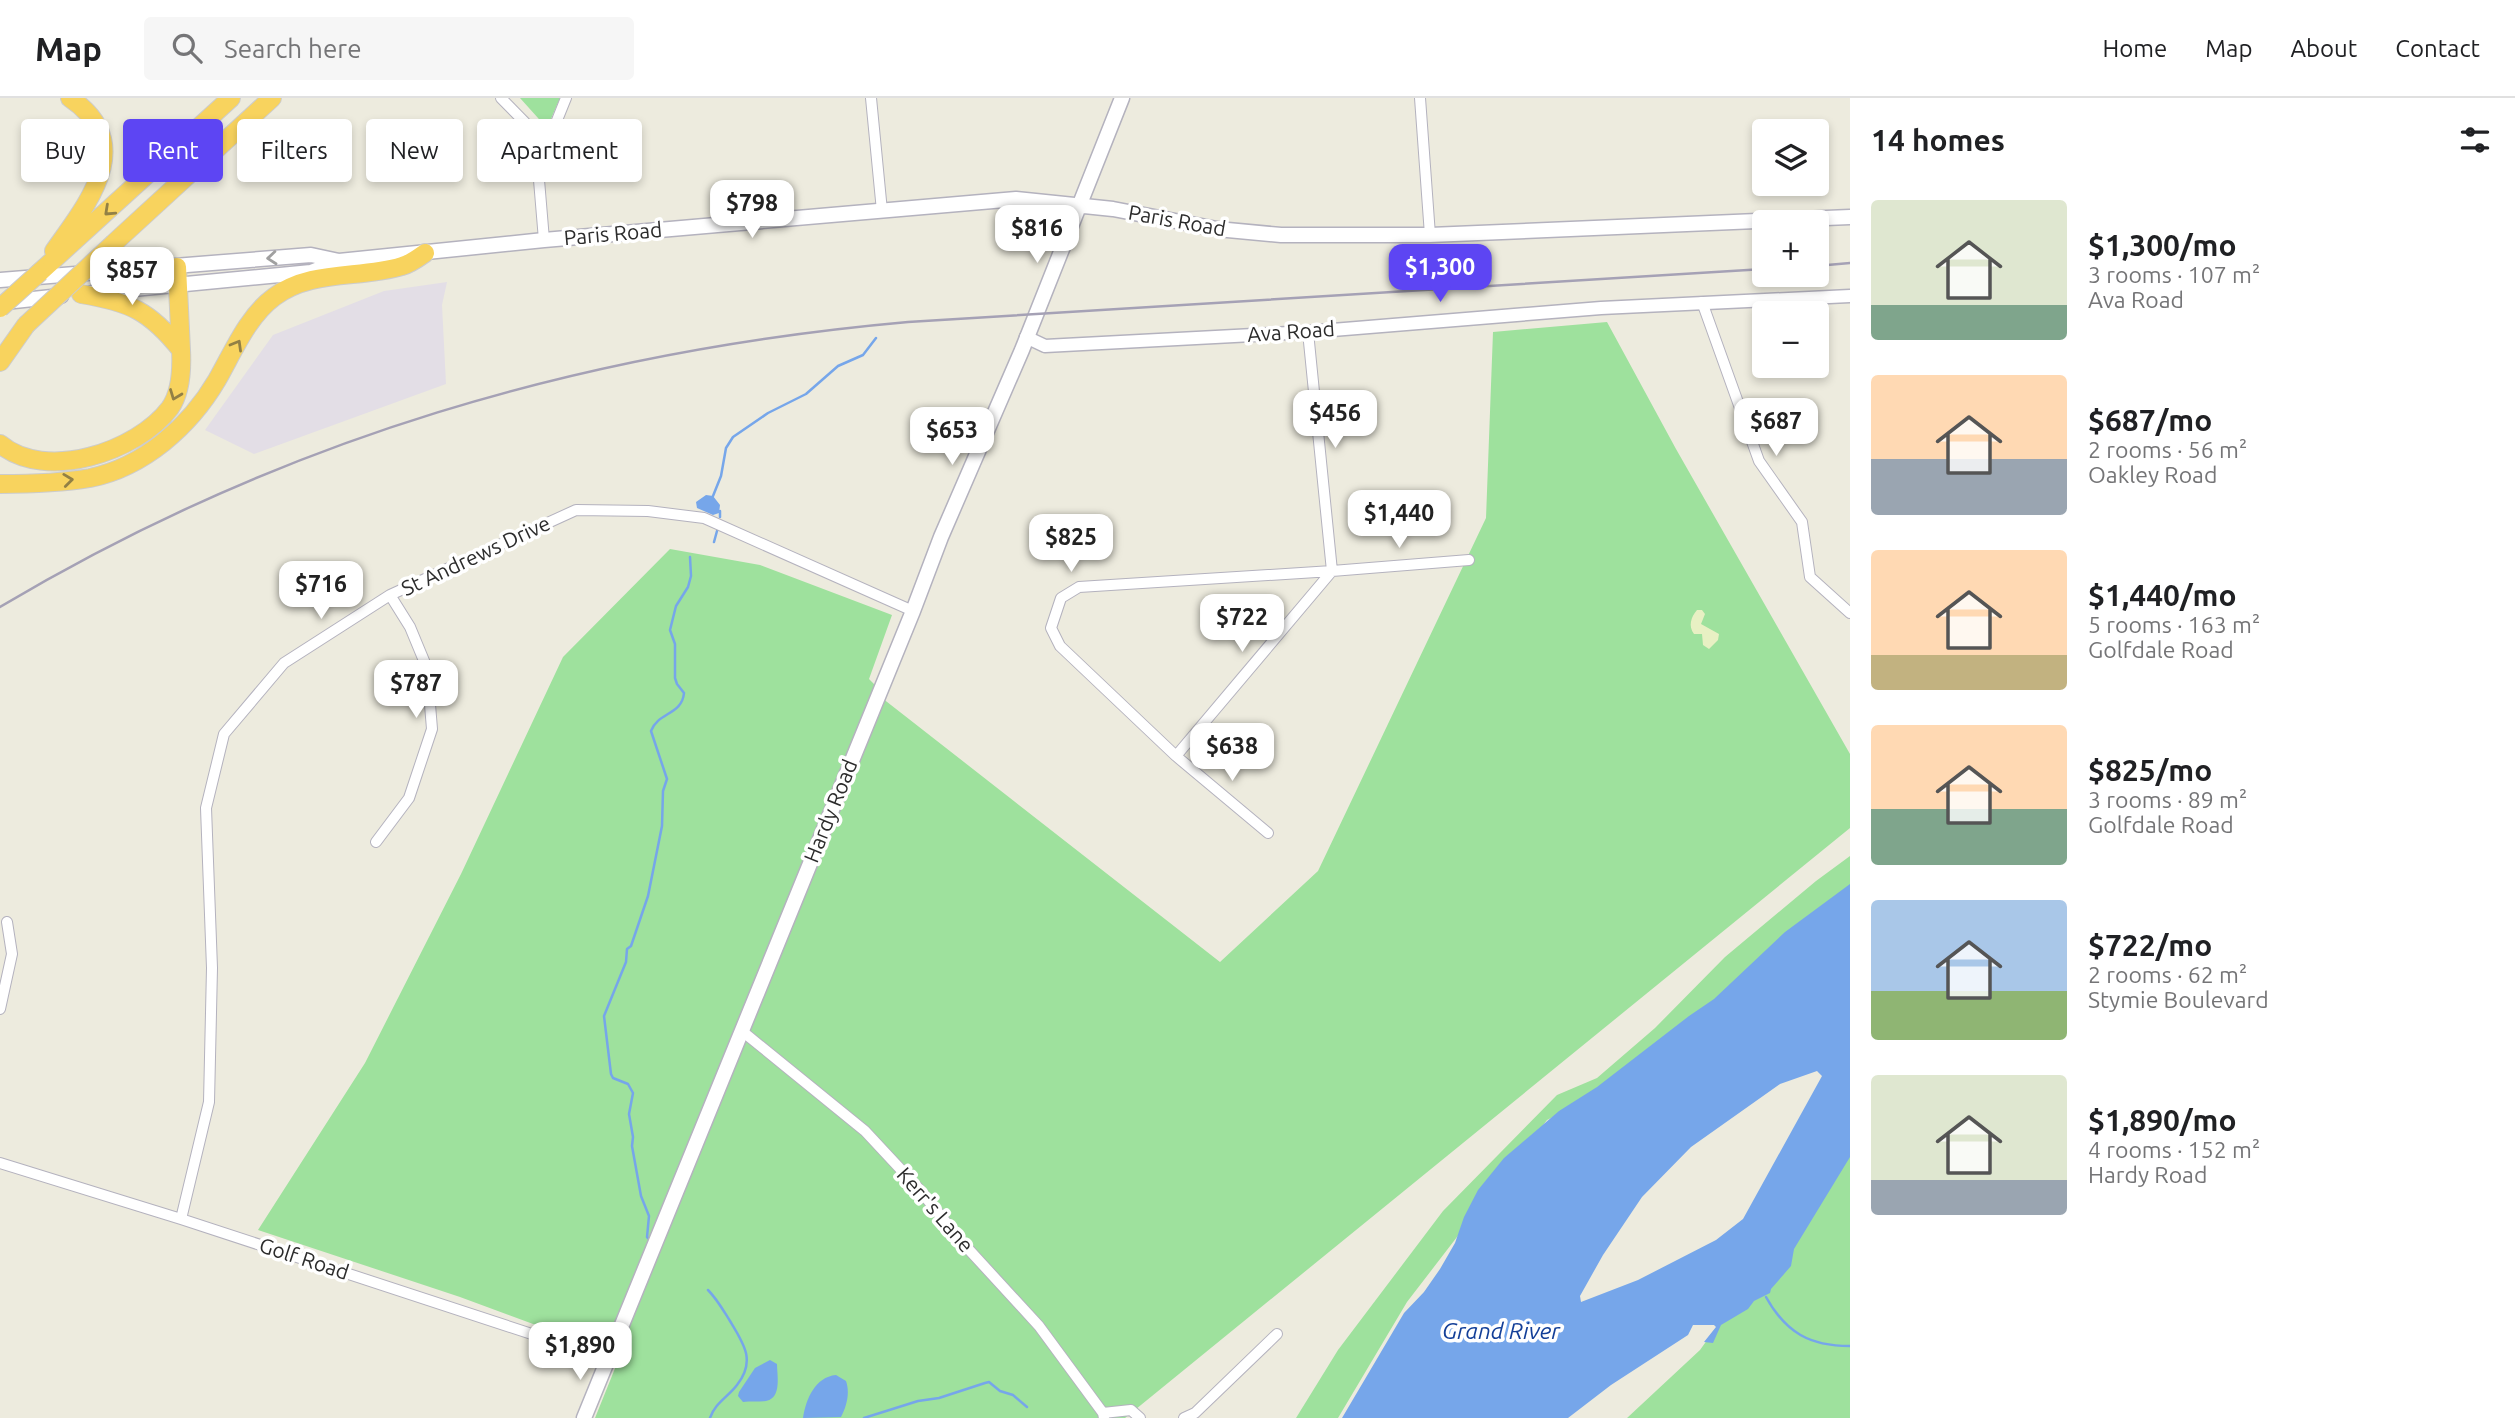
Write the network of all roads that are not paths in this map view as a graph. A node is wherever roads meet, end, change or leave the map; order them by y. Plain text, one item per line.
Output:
1 (70, 98) edge
2 (231, 98) edge
3 (272, 98) edge
4 (501, 98) edge
5 (566, 98) edge
6 (871, 98) edge
7 (1122, 98) edge
8 (1420, 98) edge
9 (522, 119) edge
10 (558, 119) edge
11 (539, 182) edge
12 (1079, 205) junction
13 (882, 211) junction
14 (1850, 217) edge
15 (1430, 235) junction
16 (544, 240) junction
17 (61, 249) junction
18 (425, 253) junction
19 (178, 276) junction
20 (0, 280) edge
21 (80, 294) junction
22 (1850, 296) edge
23 (1702, 302) junction
24 (0, 305) edge
25 (26, 325) junction
26 (1308, 332) junction
27 (1026, 337) junction
28 (0, 349) edge
29 (181, 350) junction
30 (0, 362) edge
31 (0, 444) edge
32 (0, 484) edge
33 (1469, 560) dead end
34 (1332, 571) junction
35 (390, 594) junction
36 (914, 611) junction
37 (1850, 613) edge
38 (1176, 756) junction
39 (1268, 833) dead end
40 (376, 842) dead end
41 (7, 922) dead end
42 (0, 1009) edge
43 (742, 1031) junction
44 (0, 1163) edge
45 (181, 1219) junction
46 (1277, 1334) dead end
47 (608, 1359) junction
48 (1104, 1415) edge
49 (584, 1418) edge
50 (1140, 1418) edge
51 (1184, 1418) edge

1 - 17 highway
2 -> 17 highway
3 - 25 highway, bridge
4 - 9 street
5 - 10 street
6 - 13 street
7 - 12 main road, Hardy Road
8 - 15 street
11 - 16 street
12 - 13 main road, Paris Road
12 - 15 main road, Paris Road
12 - 27 main road, Hardy Road
13 - 16 main road, Paris Road
14 - 15 main road, Paris Road
16 - 18 main road, Paris Road
17 - 24 highway, bridge
18 - 19 main road, Paris Road
32 -> 18 highway
19 - 20 main road, Paris Road
19 - 21 main road, Paris Road
19 - 29 highway
21 - 24 main road, Paris Road
21 - 29 highway
22 - 23 street, Ava Road
23 - 26 street, Ava Road
23 - 37 street
25 - 28 highway
25 - 30 highway
26 - 27 street, Ava Road
26 - 34 street
27 - 36 main road, Hardy Road
29 -> 31 highway
33 - 34 street
34 - 38 street
34 - 38 street
35 - 36 street, St Andrews Drive
35 - 40 street
35 - 45 street, St Andrews Drive
36 - 43 main road, Hardy Road
38 - 39 street
41 - 42 street
43 - 47 main road, Hardy Road
43 - 48 street, Kerr's Lane
44 - 45 street, Golf Road
45 - 47 street, Golf Road
46 - 51 street
47 - 49 main road, Hardy Road
48 - 50 street, Kerr's Lane

